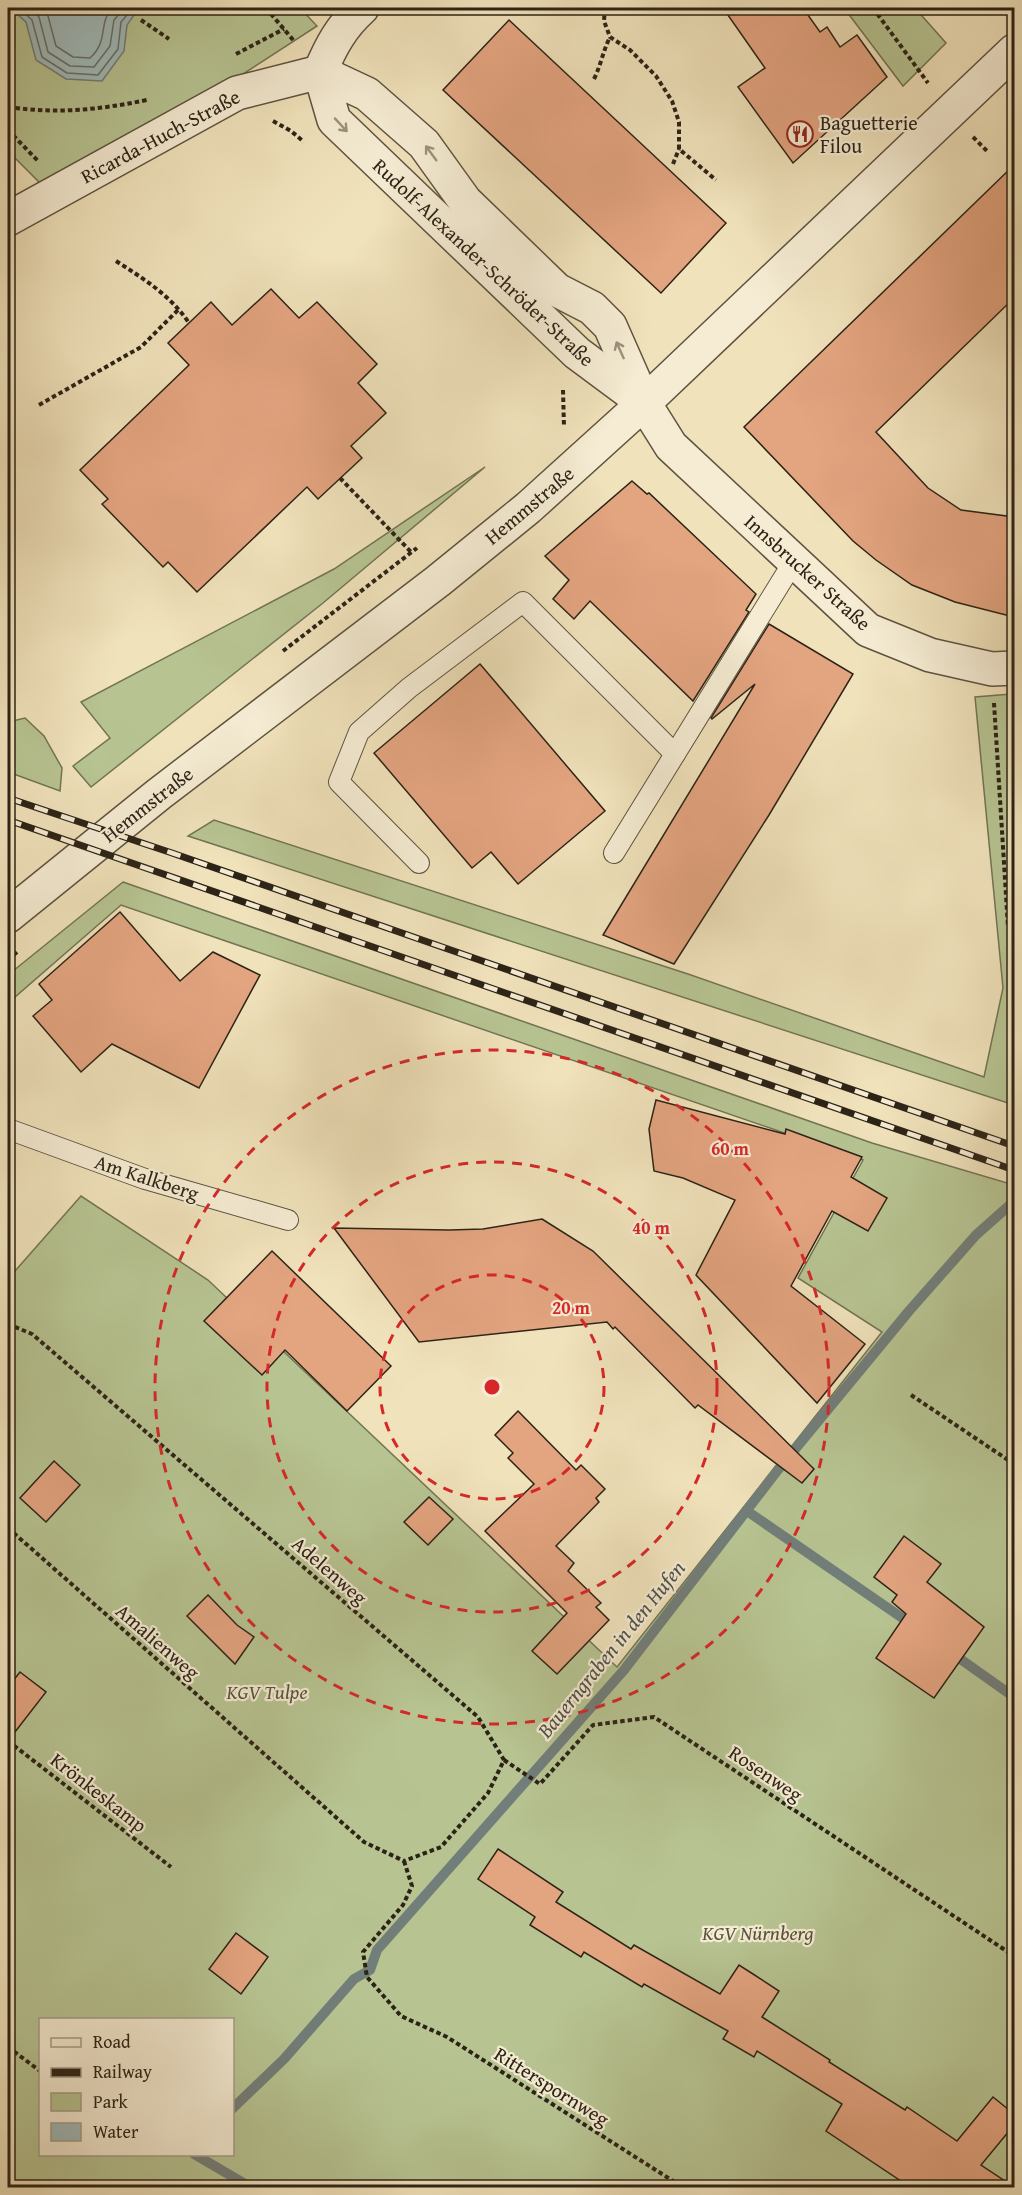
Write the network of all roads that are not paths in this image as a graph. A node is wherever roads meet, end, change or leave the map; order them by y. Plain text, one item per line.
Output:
1 (362, 8) edge
2 (1014, 51) edge
3 (320, 72) junction
4 (8, 219) edge
5 (644, 403) junction
6 (794, 561) junction
7 (1003, 669) edge
8 (675, 754) junction
9 (614, 853) dead end
10 (419, 863) dead end
11 (8, 916) edge
12 (8, 1130) edge
13 (288, 1220) dead end

1 - 3 street
2 - 5 street, Hemmstraße
3 - 4 street, Ricarda-Huch-Straße
3 -> 5 street, Rudolf-Alexander-Schröder-Straße
5 -> 3 street, Rudolf-Alexander-Schröder-Straße
5 - 6 street, Innsbrucker Straße
5 - 11 street, Hemmstraße
6 - 7 street, Innsbrucker Straße
6 - 8 lane
8 - 9 lane
8 - 10 lane
12 - 13 lane, Am Kalkberg

